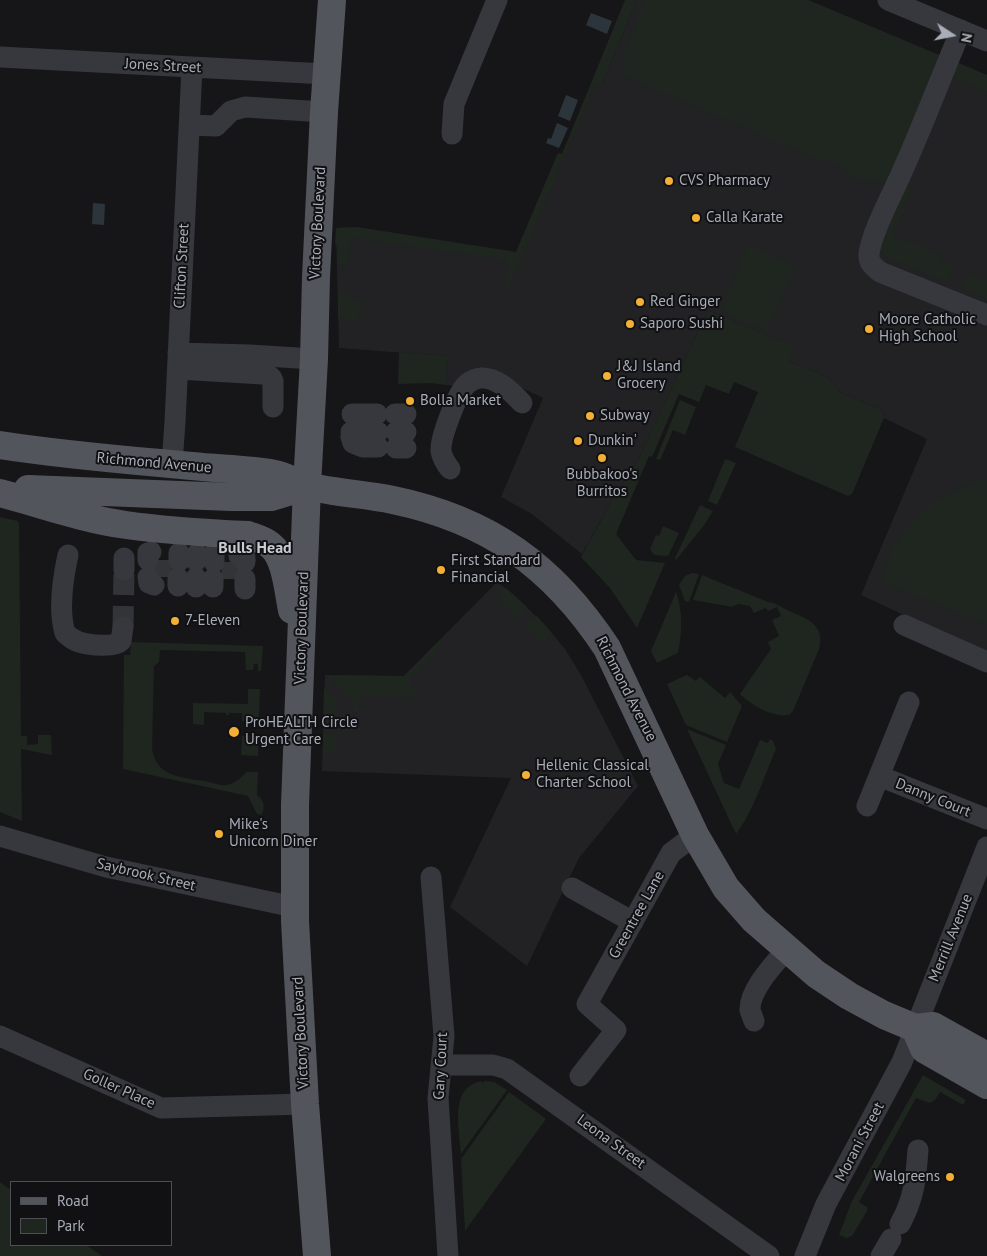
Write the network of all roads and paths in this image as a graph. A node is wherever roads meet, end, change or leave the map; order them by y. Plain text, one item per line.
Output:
1 (332, 0) edge
2 (497, 0) edge
3 (888, 0) edge
4 (961, 30) junction
5 (987, 41) edge
6 (0, 57) edge
7 (192, 67) junction
8 (326, 74) junction
9 (324, 112) junction
10 (189, 125) junction
11 (452, 134) dead end
12 (987, 315) edge
13 (314, 359) junction
14 (178, 361) junction
15 (522, 403) dead end
16 (273, 407) dead end
17 (352, 428) joint
18 (0, 445) edge
19 (172, 464) junction
20 (450, 469) dead end
21 (307, 486) junction
22 (0, 487) edge
23 (0, 493) edge
24 (68, 555) dead end
25 (904, 625) dead end
26 (123, 627) tunnel mouth
27 (987, 662) edge
28 (301, 664) junction
29 (909, 702) dead end
30 (879, 776) junction
31 (867, 806) dead end
32 (987, 820) edge
33 (695, 835) junction
34 (0, 836) edge
35 (987, 847) edge
36 (431, 877) dead end
37 (572, 888) dead end
38 (294, 907) junction
39 (633, 922) junction
40 (787, 949) junction
41 (754, 1021) dead end
42 (915, 1028) junction
43 (0, 1036) edge
44 (987, 1056) edge
45 (441, 1065) junction
46 (580, 1076) dead end
47 (987, 1085) edge
48 (305, 1104) junction
49 (918, 1150) dead end
50 (891, 1240) edge
51 (449, 1255) edge
52 (316, 1256) edge
53 (769, 1256) edge
54 (805, 1256) edge

1 - 8 main road, Victory Boulevard
2 - 11 street
3 - 4 street
4 - 5 street
4 - 12 street
6 - 7 street, Jones Street
7 - 8 street, Jones Street
7 - 10 street, Clifton Street
8 - 9 main road, Victory Boulevard
9 - 10 street
9 - 13 main road, Victory Boulevard
10 - 14 street, Clifton Street
13 - 14 street
13 - 21 main road, Victory Boulevard
14 - 16 street
14 - 19 street, Clifton Street
15 - 20 street
17 - 17 street
18 - 19 main road, Richmond Avenue
19 - 21 main road, Richmond Avenue
21 - 22 main road, Richmond Avenue
21 - 28 main road, Victory Boulevard
21 - 33 main road, Richmond Avenue
23 - 28 main road
24 - 26 street
25 - 27 street
28 - 38 main road, Victory Boulevard
29 - 30 street, Danny Court
30 - 31 street, Danny Court
30 - 32 street, Danny Court
33 - 39 street, Greentree Lane
33 - 40 main road, Richmond Avenue
34 - 38 street, Saybrook Street
35 - 42 street, Merrill Avenue
36 - 45 street, Gary Court
37 - 39 street
38 - 48 main road, Victory Boulevard
39 - 46 street, Greentree Lane
40 - 41 street
40 - 42 main road, Richmond Avenue
42 - 44 main road, Richmond Avenue
42 - 47 main road
42 - 54 street, Morani Street
43 - 48 street, Goller Place
45 - 51 street, Gary Court
45 - 53 street, Leona Street
48 - 52 main road, Victory Boulevard
49 - 50 street

